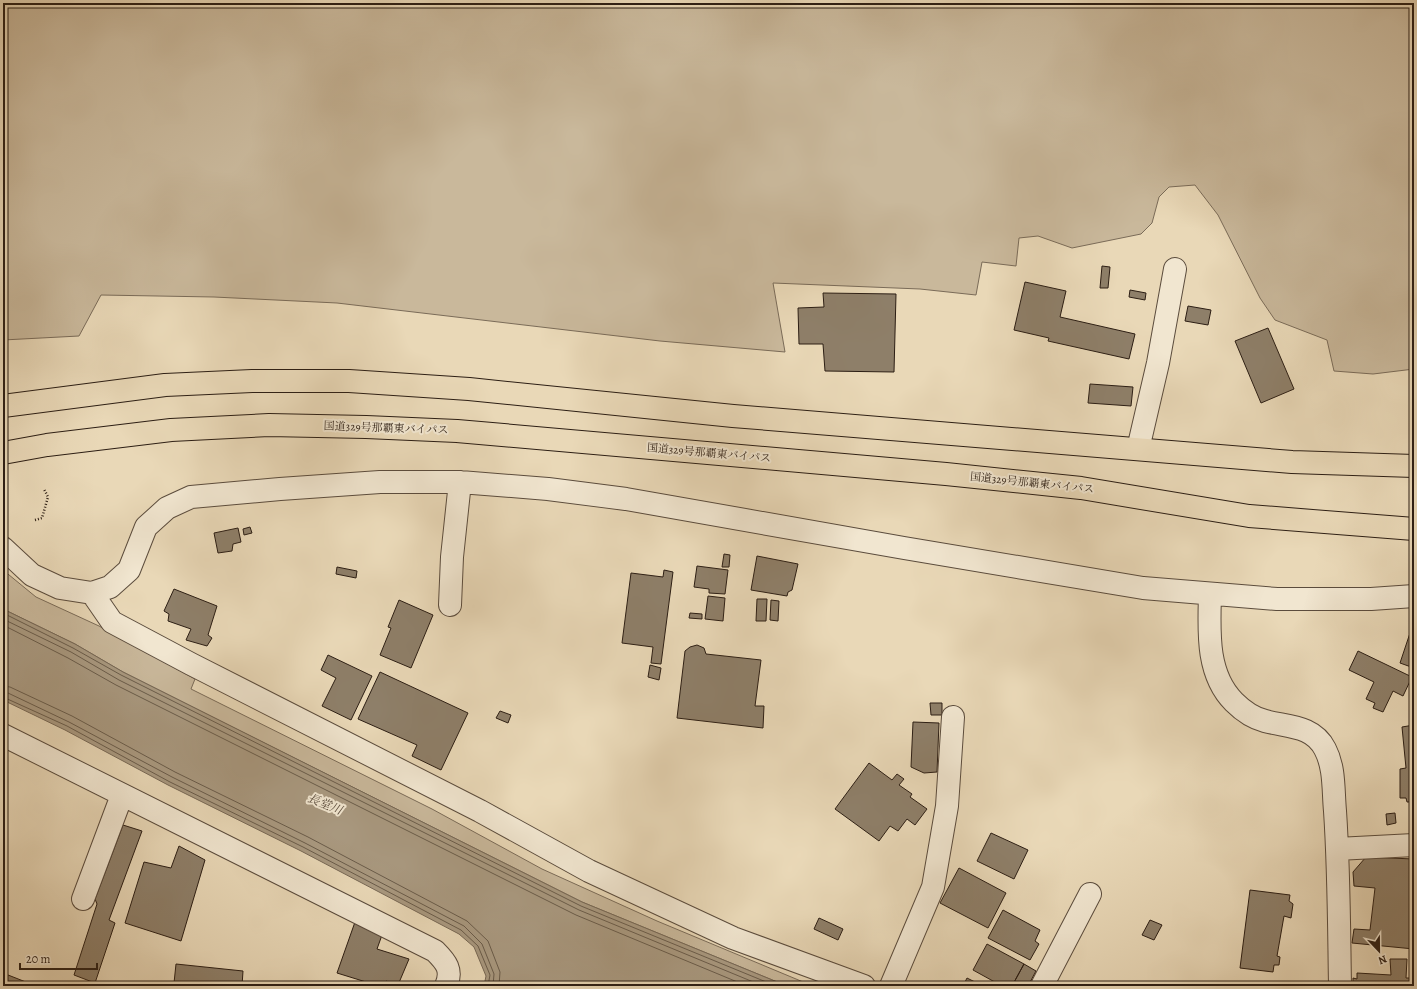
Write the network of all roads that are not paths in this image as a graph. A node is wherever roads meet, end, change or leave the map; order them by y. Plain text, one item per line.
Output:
1 (1175, 269) dead end
2 (3, 406) edge
3 (1138, 449) junction
4 (3, 453) edge
5 (1414, 466) edge
6 (460, 482) junction
7 (1414, 529) edge
8 (3, 548) edge
9 (92, 593) junction
10 (1210, 594) junction
11 (1414, 596) edge
12 (450, 605) dead end
13 (953, 717) dead end
14 (3, 735) edge
15 (122, 794) junction
16 (1414, 846) edge
17 (1337, 849) junction
18 (1090, 894) dead end
19 (83, 899) dead end
20 (446, 986) edge
21 (864, 986) edge
22 (891, 986) edge
23 (1042, 986) edge
24 (1340, 986) edge

1 - 3 street
2 - 3 highway
3 - 5 highway
4 - 7 highway, 国道329号那覇東バイパス
6 - 9 street
6 - 10 street
6 - 12 street
8 - 9 street
9 - 21 street
10 - 11 street
10 - 17 street
13 - 22 street
14 - 15 street
15 - 19 street
15 - 20 street
16 - 17 street
17 - 24 street
18 - 23 street

